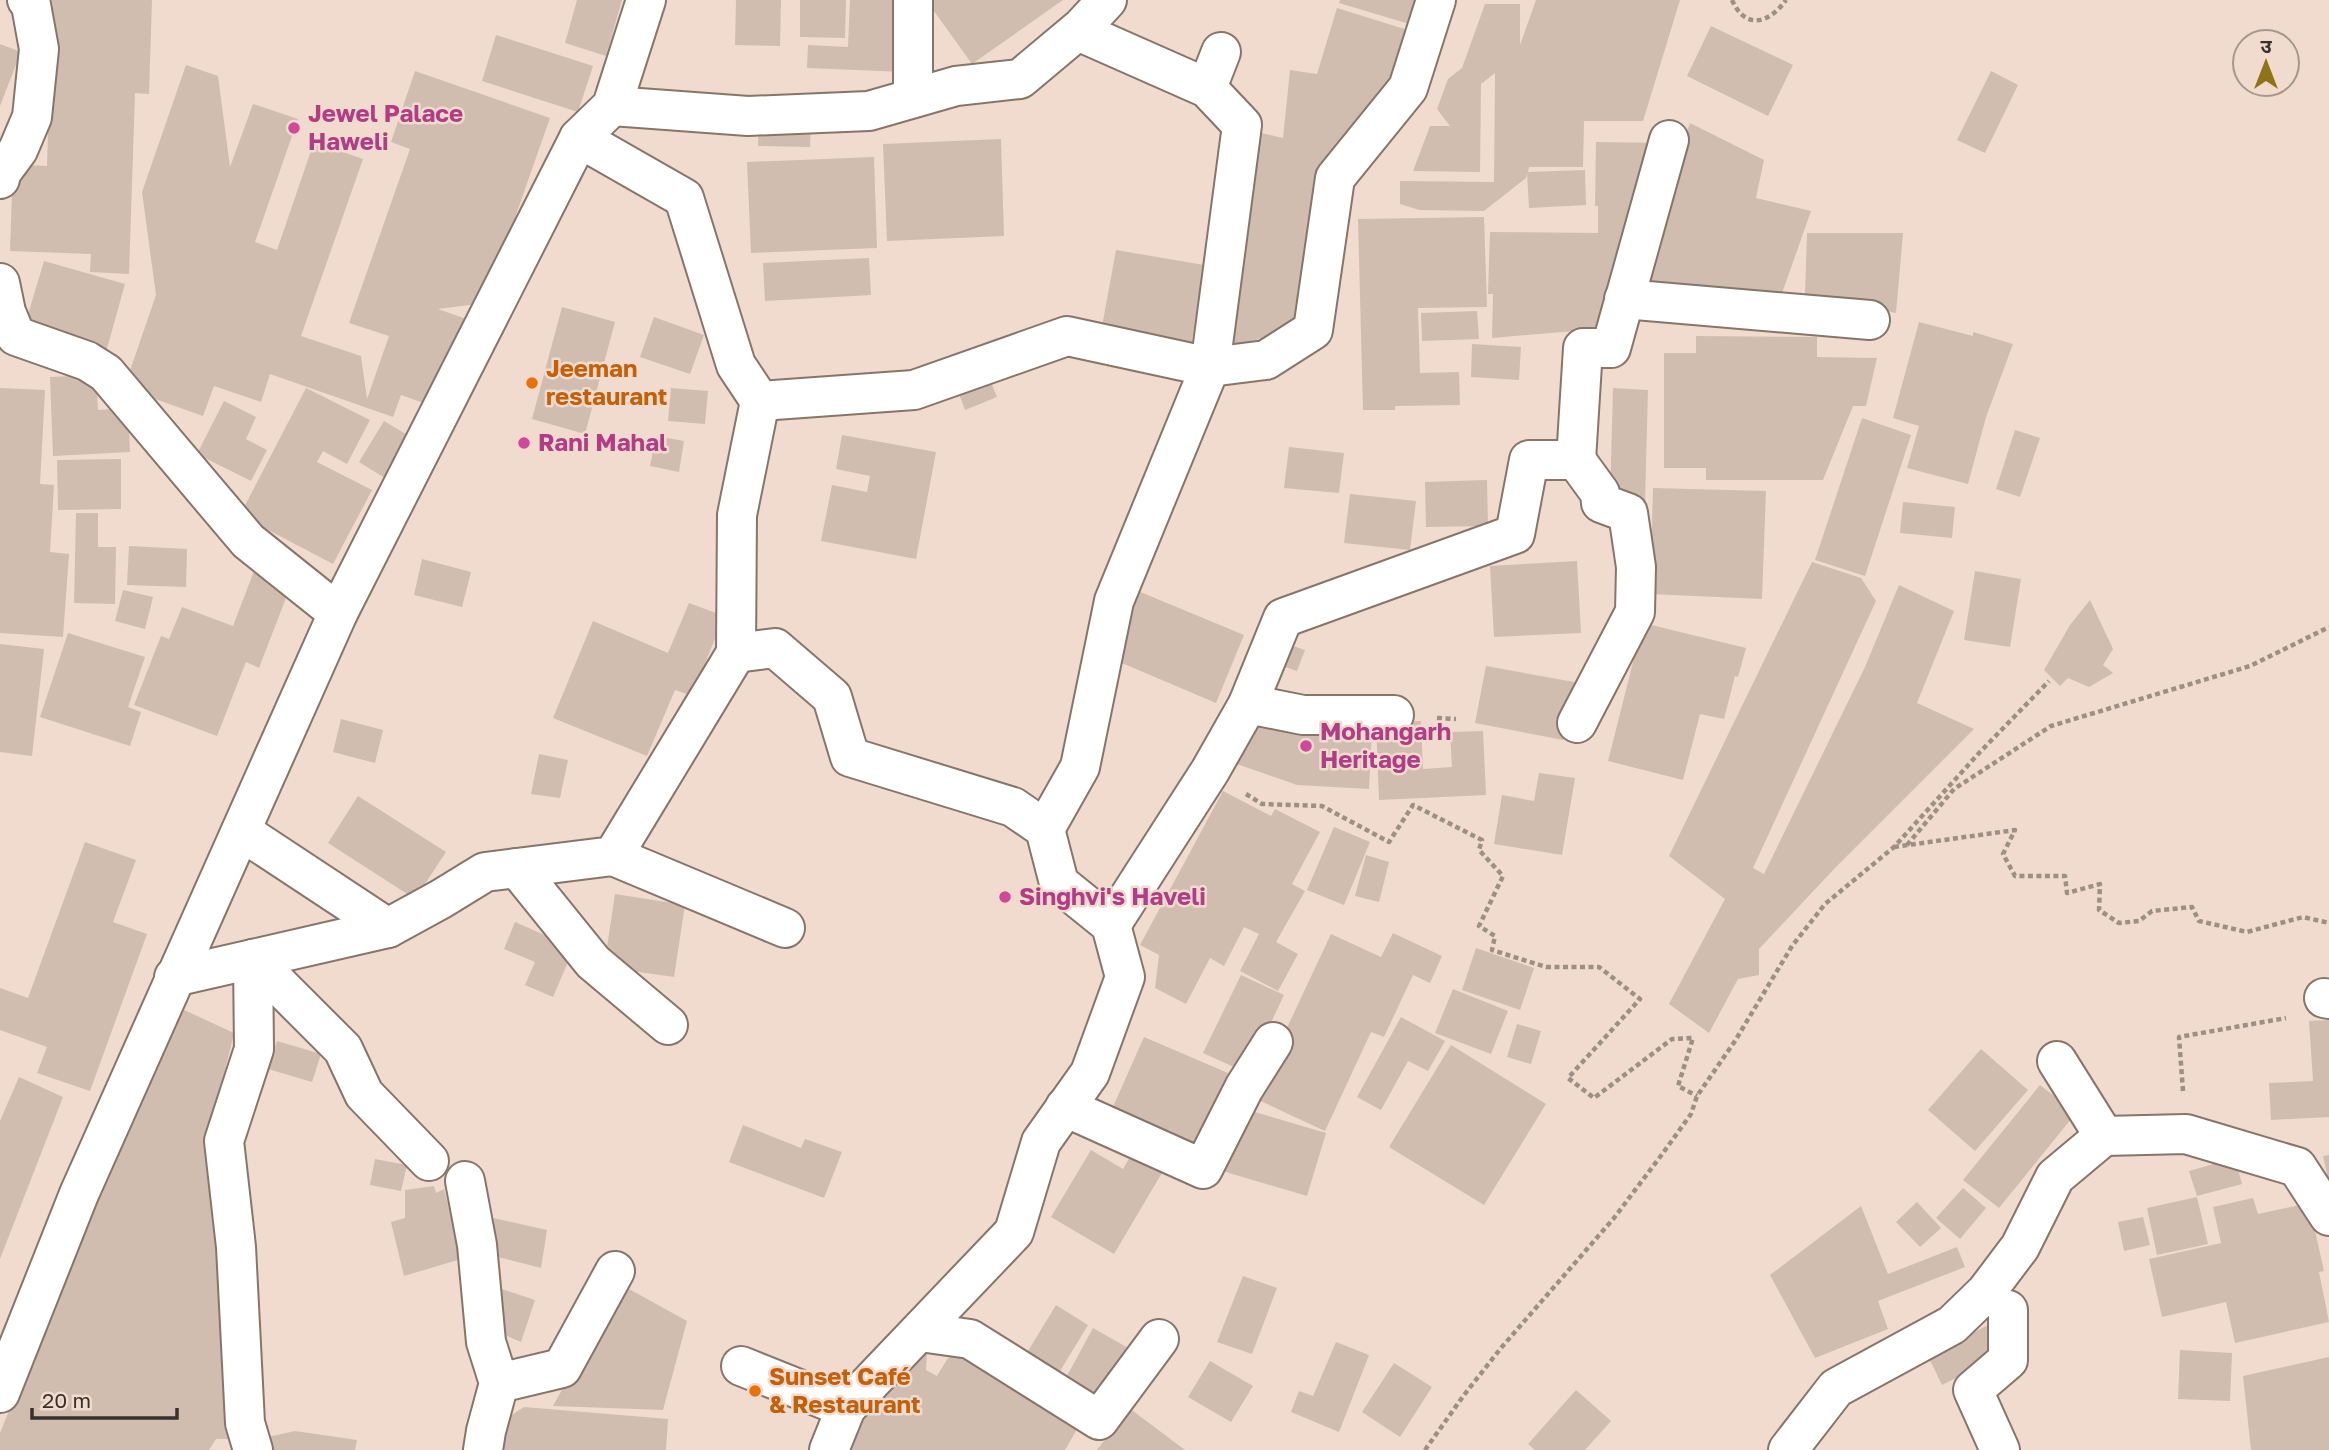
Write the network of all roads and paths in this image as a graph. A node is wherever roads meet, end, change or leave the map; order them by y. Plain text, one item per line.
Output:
1 (27, 0) edge
2 (646, 0) edge
3 (914, 0) edge
4 (1107, 0) edge
5 (1436, 0) edge
6 (1732, 0) edge
7 (1786, 0) edge
8 (1078, 31) junction
9 (1221, 52) dead end
10 (1207, 88) junction
11 (913, 98) junction
12 (612, 106) junction
13 (579, 138) junction
14 (1669, 140) dead end
15 (0, 179) edge
16 (0, 283) edge
17 (1624, 299) junction
18 (1870, 320) dead end
19 (1209, 367) junction
20 (760, 401) junction
21 (1576, 460) junction
22 (338, 613) junction
23 (2329, 627) edge
24 (736, 653) junction
25 (2049, 681) dead end
26 (1248, 704) junction
27 (1394, 715) dead end
28 (1577, 723) dead end
29 (1210, 771) junction
30 (1045, 829) junction
31 (241, 831) junction
32 (1907, 845) junction
33 (1894, 847) junction
34 (612, 856) junction
35 (517, 867) junction
36 (2329, 923) edge
37 (1111, 925) junction
38 (388, 928) junction
39 (785, 928) dead end
40 (253, 959) junction
41 (174, 977) junction
42 (2327, 998) edge
43 (668, 1025) dead end
44 (1273, 1042) dead end
45 (2057, 1061) dead end
46 (1697, 1096) junction
47 (1065, 1107) junction
48 (2186, 1134) junction
49 (2104, 1136) junction
50 (429, 1161) dead end
51 (465, 1181) dead end
52 (2329, 1217) edge
53 (615, 1271) dead end
54 (2008, 1310) dead end
55 (920, 1332) junction
56 (1159, 1339) dead end
57 (741, 1366) dead end
58 (499, 1382) junction
59 (0, 1393) edge
60 (846, 1408) junction
61 (243, 1441) edge
62 (483, 1450) edge
63 (830, 1450) edge
64 (1425, 1450) edge
65 (1788, 1450) edge
66 (2000, 1450) edge

1 - 15 street
2 - 12 street
3 - 11 street
4 - 8 street
5 - 19 street
6 - 7 path
8 - 10 street
8 - 11 street
9 - 10 street
10 - 19 street
11 - 12 street
12 - 13 street
13 - 20 street
13 - 22 street
14 - 17 street
16 - 22 street
17 - 18 street
17 - 21 street
19 - 20 street
19 - 30 street
20 - 24 street
21 - 26 street
21 - 28 street
22 - 31 street
23 - 32 path
24 - 30 street
24 - 34 street
25 - 33 path
26 - 27 street
26 - 29 street
29 - 37 street
29 - 46 path
30 - 37 street
31 - 38 street
31 - 41 street
32 - 33 path
32 - 36 path
33 - 46 path
34 - 35 street
34 - 39 street
35 - 38 street
35 - 43 street
37 - 47 street
38 - 40 street
40 - 41 street
40 - 50 street
40 - 61 street
41 - 59 street
42 - 48 path
44 - 47 street
45 - 49 street
46 - 64 path
47 - 55 street
48 - 49 street
48 - 52 street
49 - 65 street
51 - 58 street
53 - 58 street
54 - 66 street
55 - 56 street
55 - 60 street
57 - 60 street
58 - 62 street
60 - 63 street

